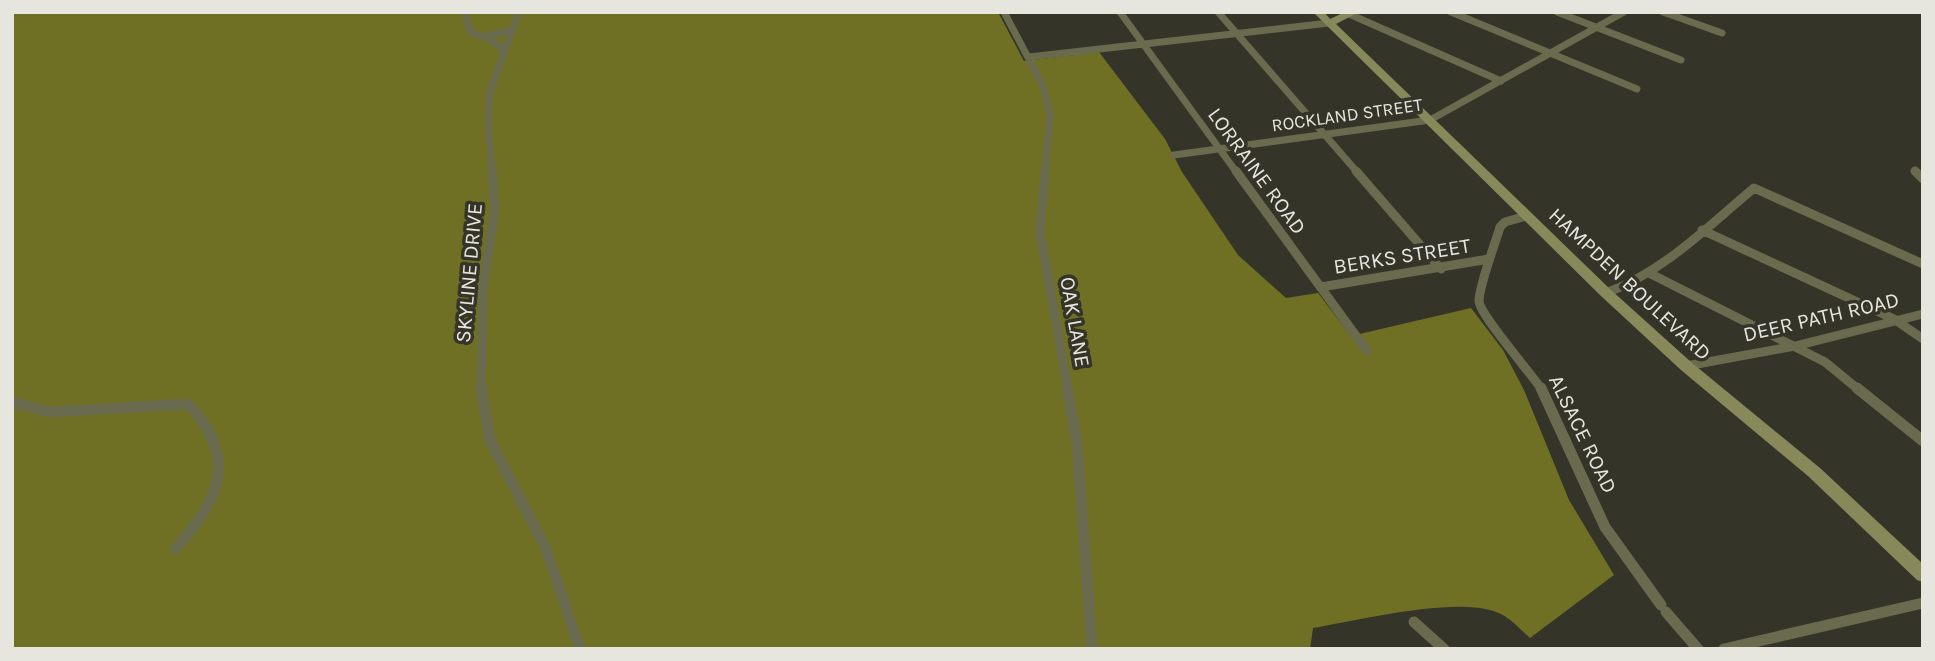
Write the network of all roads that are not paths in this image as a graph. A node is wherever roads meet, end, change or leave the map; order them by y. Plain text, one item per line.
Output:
1 (466, 12) edge
2 (519, 12) edge
3 (1004, 12) edge
4 (1120, 12) edge
5 (1217, 12) edge
6 (1318, 12) edge
7 (1451, 12) edge
8 (1557, 12) edge
9 (1624, 12) edge
10 (1663, 12) edge
11 (1351, 13) edge
12 (1329, 23) junction
13 (1597, 28) junction
14 (512, 30) junction
15 (1721, 33) dead end
16 (1236, 34) junction
17 (484, 37) junction
18 (1143, 44) junction
19 (504, 51) junction
20 (1552, 54) junction
21 (1029, 57) junction
22 (1681, 60) dead end
23 (1501, 81) junction
24 (1637, 89) dead end
25 (1430, 120) junction
26 (1323, 135) junction
27 (1219, 149) junction
28 (1174, 155) dead end
29 (1915, 171) dead end
30 (1923, 179) edge
31 (1526, 216) junction
32 (1702, 230) junction
33 (1489, 259) junction
34 (1923, 264) edge
35 (1441, 269) junction
36 (1651, 274) junction
37 (1321, 287) junction
38 (1606, 293) junction
39 (1923, 314) edge
40 (1894, 319) junction
41 (1923, 339) edge
42 (1795, 345) junction
43 (1367, 351) dead end
44 (1686, 366) junction
45 (12, 402) edge
46 (1923, 441) edge
47 (176, 549) dead end
48 (1923, 575) edge
49 (1923, 603) edge
50 (1414, 622) dead end
51 (580, 649) edge
52 (1092, 649) edge
53 (1444, 649) edge
54 (1698, 649) edge
55 (1724, 649) edge

1 - 17 street
2 - 14 street, SKYLINE DRIVE
3 - 21 street, OAK LANE
4 - 18 street, LORRAINE ROAD
5 - 16 street
6 - 12 main road, HAMPDEN BOULEVARD
7 - 20 street
8 - 13 street
9 - 13 street, ROCKLAND STREET
10 - 15 street
11 - 12 main road
11 - 23 street
12 - 16 street
12 - 25 main road, HAMPDEN BOULEVARD
13 - 20 street, ROCKLAND STREET
13 - 22 street
14 - 17 street
14 - 19 street, SKYLINE DRIVE
16 - 18 street
16 - 26 street
17 - 19 street
18 - 21 street
18 - 27 street, LORRAINE ROAD
19 - 51 street, SKYLINE DRIVE
20 - 23 street, ROCKLAND STREET
20 - 24 street
21 - 52 street, OAK LANE
23 - 25 street, ROCKLAND STREET
25 - 26 street, ROCKLAND STREET
25 - 31 main road, HAMPDEN BOULEVARD
26 - 27 street, ROCKLAND STREET
26 - 35 street
27 - 28 street, ROCKLAND STREET
27 - 37 street, LORRAINE ROAD
29 - 30 street
31 - 33 street, ALSACE ROAD
31 - 38 main road, HAMPDEN BOULEVARD
32 - 34 street
32 - 36 street
32 - 40 street
33 - 35 street, BERKS STREET
33 - 54 street, ALSACE ROAD
35 - 37 street, BERKS STREET
36 - 38 street
36 - 42 street
37 - 43 street, LORRAINE ROAD
38 - 44 main road, HAMPDEN BOULEVARD
39 - 40 street, DEER PATH ROAD
40 - 41 street
40 - 42 street, DEER PATH ROAD
42 - 44 street, DEER PATH ROAD
42 - 46 street
44 - 48 main road, HAMPDEN BOULEVARD
45 - 47 street
49 - 55 street
50 - 53 street

